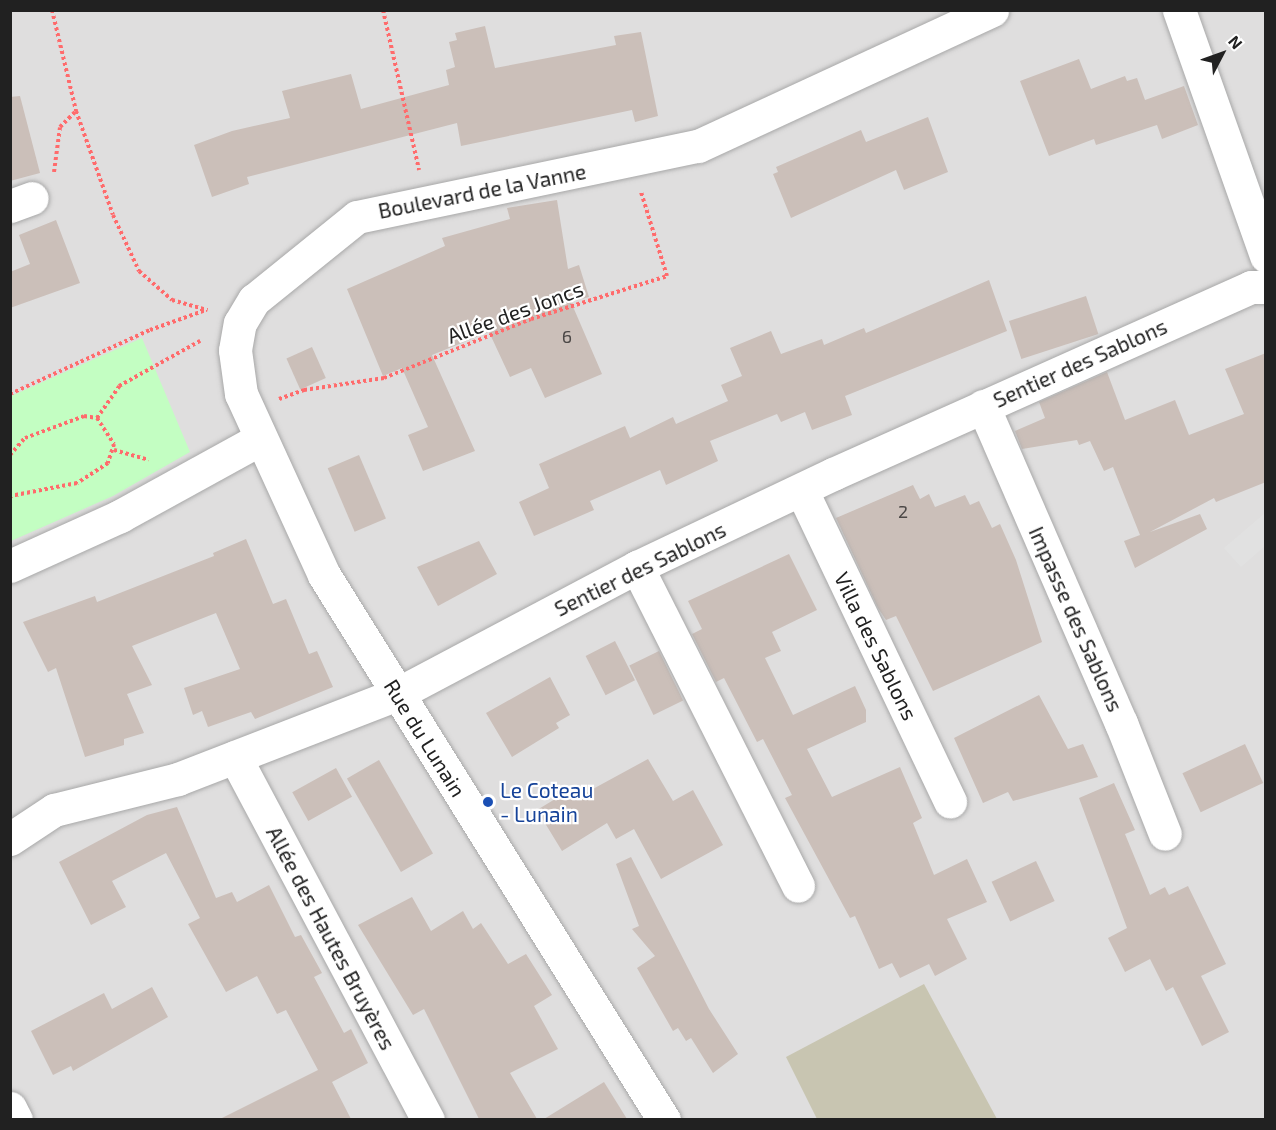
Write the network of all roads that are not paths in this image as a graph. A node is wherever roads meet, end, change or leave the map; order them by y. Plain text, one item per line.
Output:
1 (992, 10) edge
2 (1179, 10) edge
3 (1266, 256) edge
4 (1266, 287) edge
5 (983, 406) junction
6 (260, 439) junction
7 (802, 491) junction
8 (10, 566) edge
9 (637, 567) junction
10 (397, 694) junction
11 (235, 757) junction
12 (950, 801) dead end
13 (1165, 834) dead end
14 (10, 839) edge
15 (798, 886) dead end
16 (10, 1108) edge
17 (16, 1119) edge
18 (428, 1119) edge
19 (664, 1119) edge

1 - 6 street, Boulevard de la Vanne
2 - 3 street
4 - 5 street, Sentier des Sablons
5 - 7 street, Sentier des Sablons
5 - 13 street, Impasse des Sablons
6 - 8 street
6 - 10 street, Rue du Lunain
7 - 9 street, Sentier des Sablons
7 - 12 street, Villa des Sablons
9 - 10 street, Sentier des Sablons
9 - 15 street
10 - 11 street, Sentier des Sablons
10 - 19 street, Rue du Lunain
11 - 14 street, Sentier des Sablons
11 - 18 street, Allée des Hautes Bruyères
16 - 17 street

